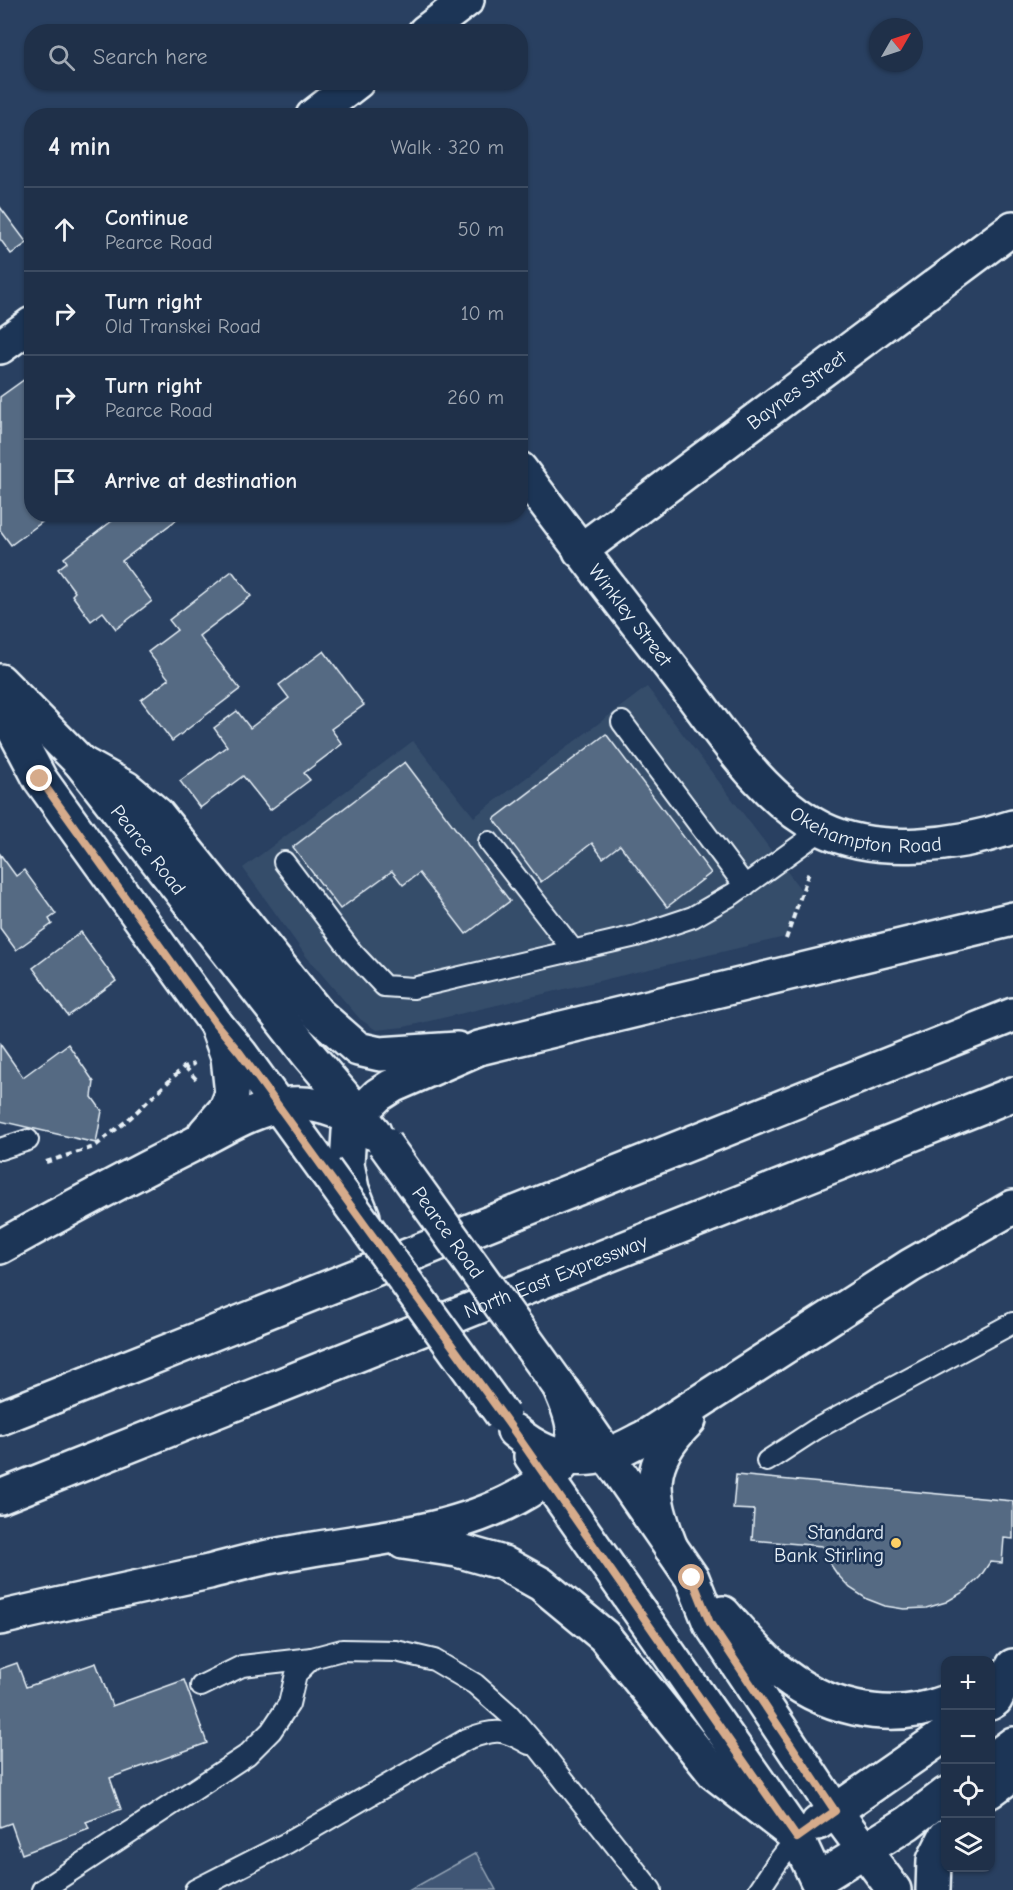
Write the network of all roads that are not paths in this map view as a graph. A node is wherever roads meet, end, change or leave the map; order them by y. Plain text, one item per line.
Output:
1 (467, 0) edge
2 (436, 24) edge
3 (347, 90) edge
4 (323, 108) edge
5 (1013, 228) edge
6 (24, 330) edge
7 (0, 347) edge
8 (528, 480) edge
9 (580, 550) junction
10 (0, 681) edge
11 (0, 703) edge
12 (622, 722) dead end
13 (742, 759) joint
14 (81, 763) junction
15 (1013, 826) edge
16 (823, 830) junction
17 (489, 842) dead end
18 (284, 862) dead end
19 (745, 886) junction
20 (1013, 919) edge
21 (573, 950) junction
22 (1013, 1015) edge
23 (216, 1024) junction
24 (478, 1048) junction
25 (1013, 1094) edge
26 (277, 1107) junction
27 (356, 1117) junction
28 (28, 1140) dead end
29 (198, 1141) junction
30 (0, 1149) edge
31 (336, 1167) junction
32 (1013, 1207) edge
33 (0, 1247) edge
34 (1013, 1323) edge
35 (725, 1385) junction
36 (559, 1386) junction
37 (0, 1418) edge
38 (607, 1454) junction
39 (767, 1461) dead end
40 (556, 1468) junction
41 (0, 1497) edge
42 (340, 1544) junction
43 (671, 1548) junction
44 (692, 1578) junction
45 (0, 1618) edge
46 (312, 1658) junction
47 (1013, 1664) edge
48 (995, 1673) edge
49 (201, 1686) dead end
50 (995, 1700) edge
51 (941, 1704) edge
52 (941, 1737) edge
53 (1013, 1744) edge
54 (542, 1751) junction
55 (995, 1757) edge
56 (1013, 1774) edge
57 (995, 1787) edge
58 (941, 1797) edge
59 (835, 1811) junction
60 (797, 1838) junction
61 (941, 1845) edge
62 (864, 1850) junction
63 (812, 1887) edge
64 (42, 1890) edge
65 (195, 1890) edge
66 (651, 1890) edge
67 (759, 1890) edge
68 (894, 1890) edge
69 (933, 1890) edge

1 - 2 main road
3 - 4 main road
5 - 9 main road, Baynes Street
6 - 7 main road
8 - 9 main road, Winkley Street
9 - 13 main road, Winkley Street
10 - 14 main road, Pearce Road
11 - 23 main road
12 - 19 lane
13 - 16 main road, Okehampton Road
14 - 24 main road
14 - 27 main road, Pearce Road
15 - 16 main road, Okehampton Road
16 - 19 lane
17 - 21 lane
18 - 21 lane
19 - 21 lane
20 - 24 main road
22 - 37 main road
23 - 26 main road
23 - 29 main road
24 - 27 main road
25 - 41 main road, North East Expressway
26 - 27 main road
26 - 29 main road
26 - 31 main road
27 - 31 main road
27 - 36 main road, Pearce Road, bridge
28 - 30 lane
29 - 33 main road
31 - 40 main road, bridge
32 - 35 main road
34 - 39 lane
35 - 38 main road
35 - 43 main road
36 - 38 main road, Pearce Road
36 - 40 main road
38 - 40 main road
38 - 43 main road, Pearce Road
40 - 42 main road
40 - 60 main road
42 - 45 main road
42 - 60 main road
43 - 44 main road, Pearce Road
44 - 51 main road
44 - 59 main road, Pearce Road
46 - 49 lane
46 - 54 lane
46 - 64 lane
47 - 48 main road
47 - 50 main road
52 - 59 main road
53 - 55 main road
54 - 65 lane
54 - 66 lane
56 - 57 main road
58 - 62 main road
59 - 60 main road
59 - 62 main road, Pearce Road
60 - 63 main road
60 - 67 lane
61 - 69 main road
62 - 63 main road
62 - 68 main road, Pearce Road

